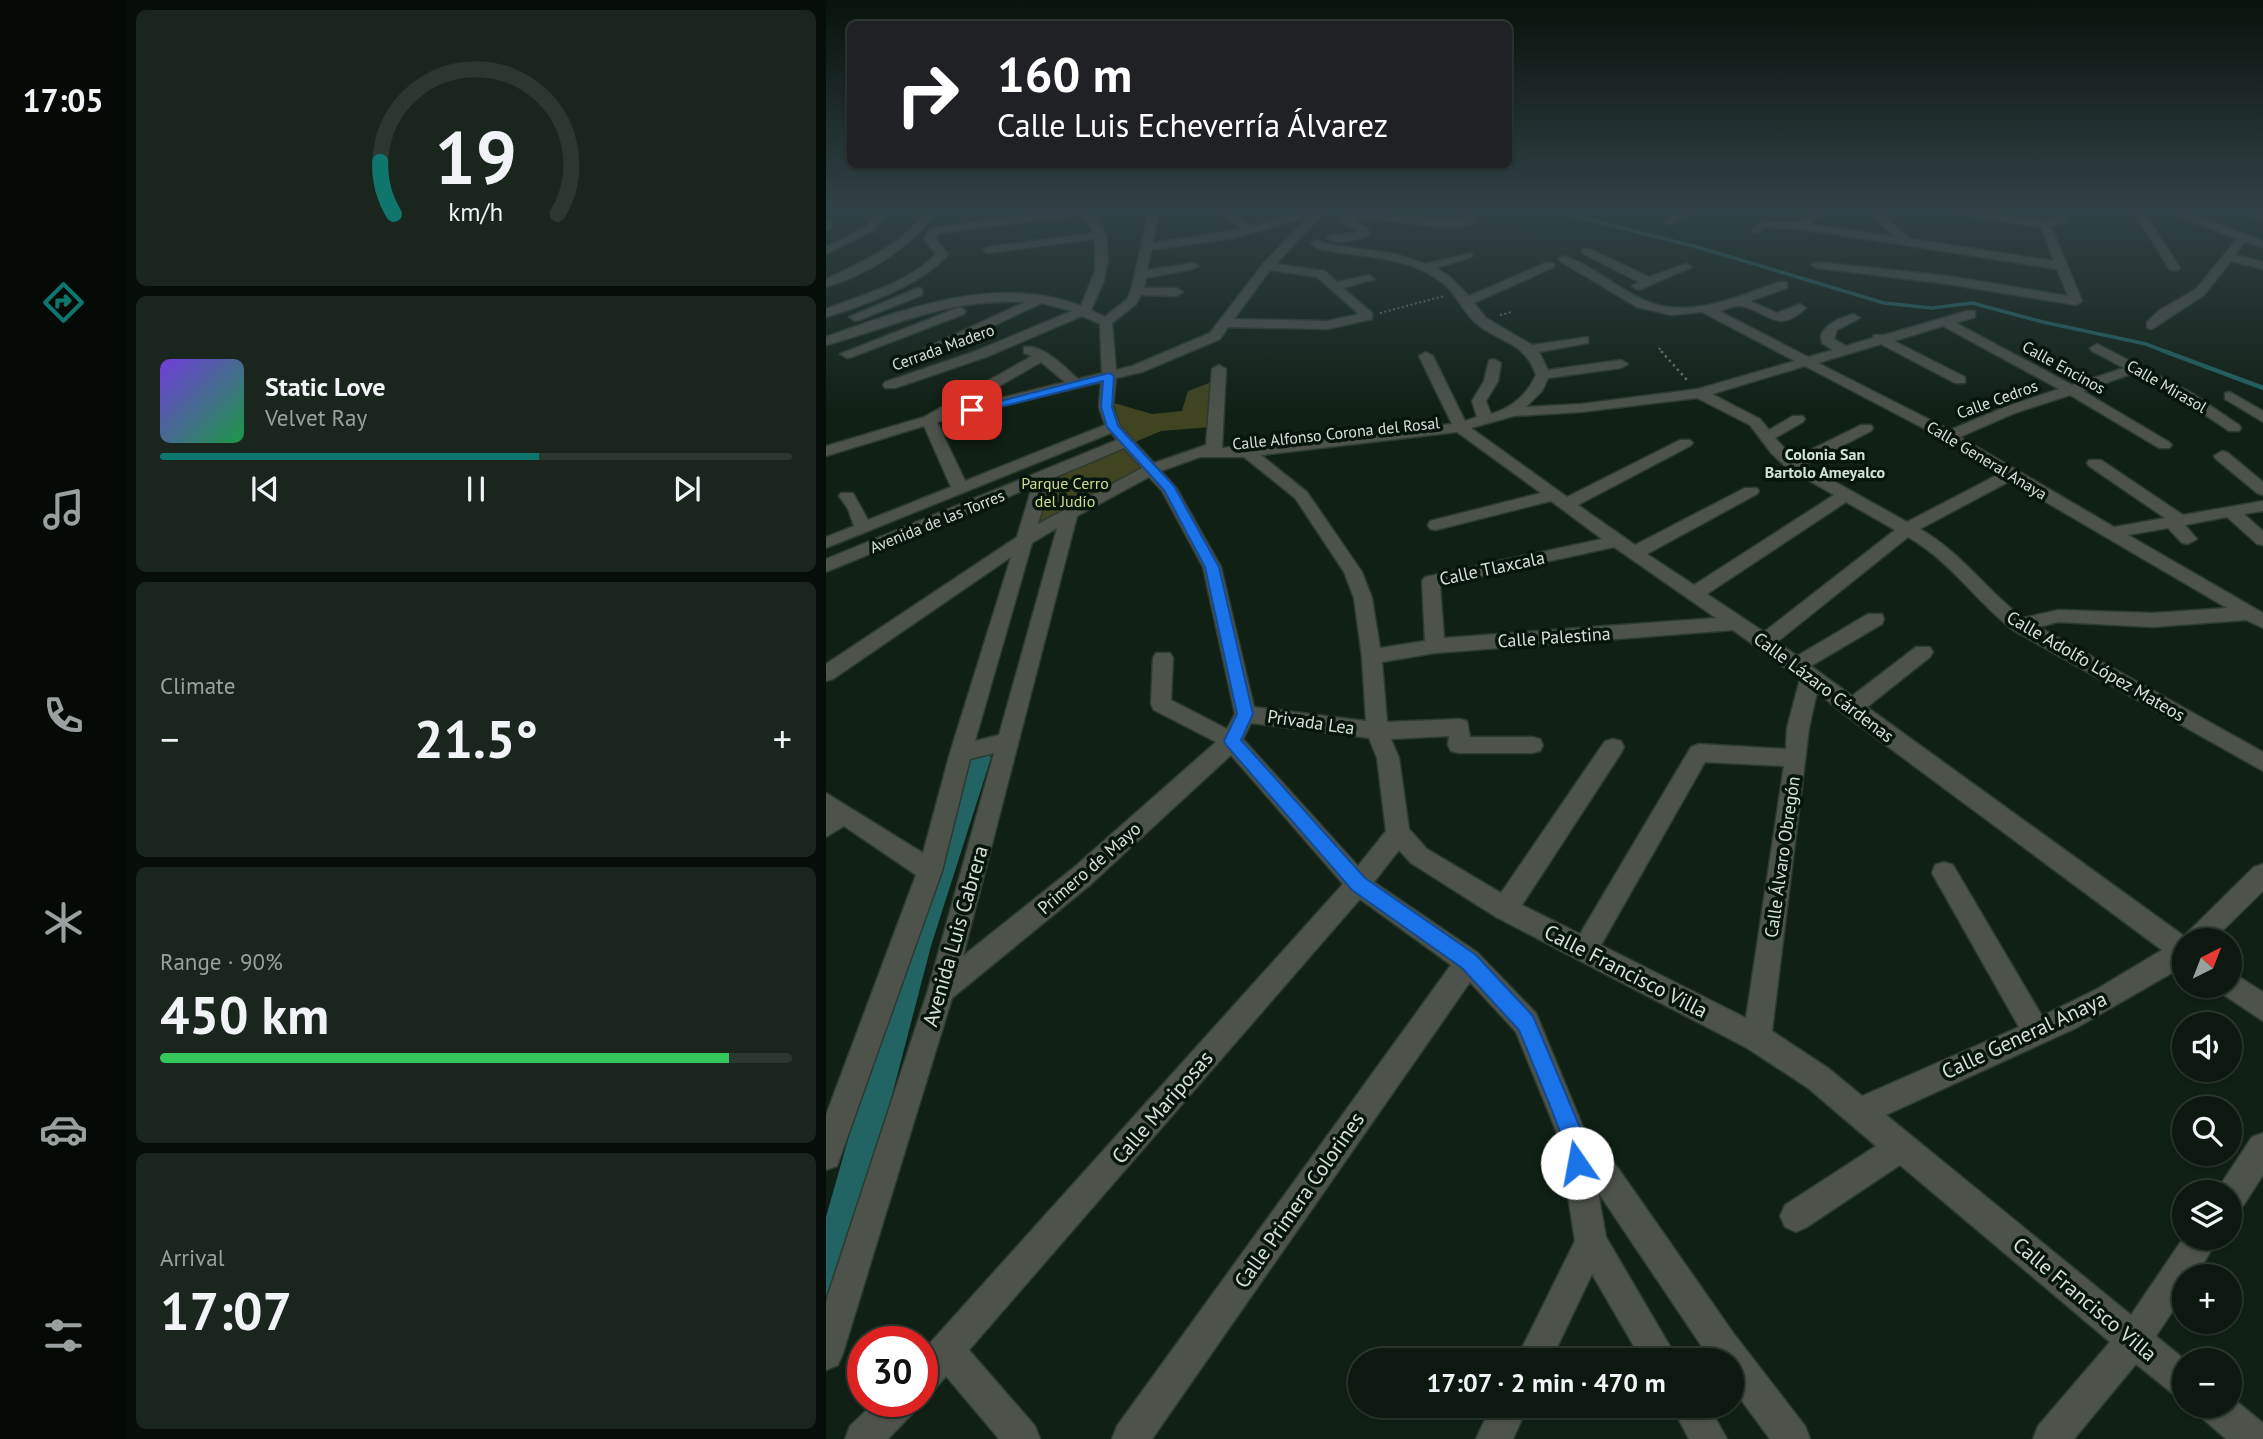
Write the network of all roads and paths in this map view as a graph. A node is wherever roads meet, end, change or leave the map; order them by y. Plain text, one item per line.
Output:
1 (909, 277) edge
2 (1099, 277) edge
3 (1140, 277) edge
4 (1259, 277) edge
5 (1324, 277) edge
6 (1437, 277) edge
7 (1517, 277) edge
8 (1596, 277) edge
9 (1639, 277) edge
10 (1661, 277) edge
11 (1923, 277) edge
12 (1945, 277) edge
13 (2066, 277) edge
14 (2212, 277) edge
15 (1369, 279) dead end
16 (1948, 280) junction
17 (1649, 282) junction
18 (1783, 285) dead end
19 (888, 286) junction
20 (1332, 286) junction
21 (1137, 291) junction
22 (918, 292) junction
23 (1177, 292) dead end
24 (1623, 292) junction
25 (960, 296) dead end
26 (1463, 297) junction
27 (980, 298) junction
28 (1041, 299) junction
29 (1741, 302) junction
30 (1800, 308) dead end
31 (1086, 310) junction
32 (1707, 310) junction
33 (826, 313) edge
34 (1971, 314) dead end
35 (1368, 316) junction
36 (1854, 318) dead end
37 (1106, 322) junction
38 (1945, 322) junction
39 (1224, 323) junction
40 (2152, 325) dead end
41 (826, 327) edge
42 (1880, 338) junction
43 (1583, 340) dead end
44 (826, 341) edge
45 (1011, 341) junction
46 (1534, 348) junction
47 (1659, 348) dead end
48 (2098, 348) dead end
49 (1843, 350) junction
50 (847, 354) dead end
51 (922, 355) dead end
52 (1042, 356) junction
53 (1426, 356) dead end
54 (1806, 360) junction
55 (1494, 363) dead end
56 (1621, 363) dead end
57 (2137, 368) junction
58 (1219, 369) dead end
59 (1543, 375) junction
60 (1109, 376) junction
61 (1960, 380) dead end
62 (1075, 384) junction
63 (890, 385) dead end
64 (2073, 391) junction
65 (1699, 393) junction
66 (2230, 396) dead end
67 (1513, 412) junction
68 (2263, 418) edge
69 (1798, 419) dead end
70 (929, 420) junction
71 (1469, 423) junction
72 (1113, 427) junction
73 (1866, 428) dead end
74 (2234, 428) dead end
75 (1949, 436) junction
76 (1767, 437) junction
77 (1126, 442) junction
78 (1685, 443) dead end
79 (2164, 445) dead end
80 (829, 447) edge
81 (1208, 450) junction
82 (1248, 452) junction
83 (2222, 456) dead end
84 (2095, 463) dead end
85 (1793, 466) junction
86 (1152, 469) junction
87 (2010, 474) junction
88 (1043, 478) junction
89 (960, 489) junction
90 (2263, 490) edge
91 (1751, 491) dead end
92 (1845, 495) junction
93 (847, 496) dead end
94 (1561, 499) junction
95 (2263, 506) edge
96 (2230, 511) junction
97 (2176, 522) junction
98 (1436, 525) dead end
99 (1072, 526) junction
100 (863, 528) junction
101 (1907, 529) junction
102 (2111, 533) junction
103 (2188, 539) dead end
104 (1025, 540) junction
105 (2263, 540) edge
106 (826, 543) edge
107 (1626, 547) junction
108 (826, 566) edge
109 (1695, 593) junction
110 (2256, 617) edge
111 (1875, 619) dead end
112 (1736, 623) junction
113 (2020, 625) junction
114 (1764, 642) junction
115 (1435, 646) junction
116 (1923, 652) dead end
117 (1372, 657) junction
118 (1163, 658) dead end
119 (1803, 672) junction
120 (826, 674) edge
121 (1851, 708) junction
122 (1245, 714) junction
123 (1377, 731) junction
124 (1011, 732) junction
125 (1232, 741) junction
126 (1532, 745) dead end
127 (1613, 747) dead end
128 (961, 753) junction
129 (1796, 758) junction
130 (2263, 762) edge
131 (832, 814) edge
132 (1398, 833) junction
133 (930, 871) junction
134 (1944, 873) dead end
135 (2263, 875) edge
136 (1358, 884) junction
137 (1505, 909) junction
138 (2208, 928) edge
139 (2172, 942) edge
140 (1585, 949) junction
141 (2172, 959) edge
142 (1469, 962) junction
143 (941, 990) junction
144 (2242, 993) edge
145 (2263, 1008) edge
146 (2036, 1031) junction
147 (1757, 1038) junction
148 (1859, 1112) junction
149 (1573, 1137) junction
150 (1901, 1147) junction
151 (2263, 1148) edge
152 (826, 1155) edge
153 (2242, 1180) edge
154 (1796, 1216) dead end
155 (1591, 1242) junction
156 (2194, 1250) edge
157 (2134, 1340) junction
158 (1539, 1348) edge
159 (1654, 1348) edge
160 (948, 1352) junction
161 (826, 1353) edge
162 (938, 1362) edge
163 (2172, 1371) edge
164 (885, 1417) edge
165 (1504, 1418) edge
166 (1696, 1418) edge
167 (2229, 1418) edge
168 (863, 1439) edge
169 (1022, 1439) edge
170 (1130, 1439) edge
171 (1494, 1439) edge
172 (1709, 1439) edge
173 (1792, 1439) edge
174 (2051, 1439) edge
175 (2254, 1439) edge

1 - 19 street
2 - 31 street
3 - 21 street
4 - 39 street
5 - 20 street
6 - 26 street
7 - 26 street
8 - 24 street
9 - 17 street
10 - 17 street
11 - 16 street
12 - 16 street
13 - 16 street
14 - 40 street
15 - 20 street
17 - 24 street
18 - 29 street
19 - 22 street
19 - 33 street
20 - 35 street
21 - 23 street
21 - 37 street
22 - 25 street
22 - 41 street
24 - 32 street
26 - 35 path
26 - 46 street
27 - 28 street
27 - 44 street
27 - 50 street
28 - 31 street
28 - 51 street
29 - 30 street
29 - 32 street
31 - 37 street
31 - 45 street, Cerrada Madero
32 - 54 street, Calle General Anaya
34 - 38 street
35 - 39 street
36 - 49 street
37 - 60 street
38 - 42 street
38 - 64 street, Calle Encinos
39 - 60 street
42 - 49 street
42 - 61 street
43 - 46 street
45 - 52 street
45 - 63 street, Cerrada Madero
46 - 59 street
47 - 65 path
48 - 57 street, Calle Mirasol
49 - 54 street
52 - 62 street
52 - 70 street
53 - 71 street
54 - 65 street
54 - 75 street, Calle General Anaya
55 - 71 street
56 - 59 street
57 - 64 street, Calle Cedros
57 - 74 street, Calle Mirasol
58 - 81 street
59 - 67 street
60 - 62 street
60 - 72 street
62 - 70 street
64 - 75 street, Calle Cedros
64 - 79 street, Calle Encinos
65 - 67 street
65 - 76 street, Calle Adolfo López Mateos
66 - 68 street, Calle Mirasol
67 - 71 street, Calle Alfonso Corona del Rosal
69 - 76 street
70 - 80 street
70 - 89 street
71 - 81 street, Calle Alfonso Corona del Rosal
71 - 82 street, Calle Alfonso Corona del Rosal
71 - 94 street, Calle Lázaro Cárdenas
72 - 77 street
72 - 89 street, Avenida de las Torres
73 - 85 street
75 - 87 street, Calle General Anaya
76 - 85 street, Calle Adolfo López Mateos
77 - 86 street
77 - 88 street, Avenida de las Torres
78 - 94 street
81 - 82 street, Calle Alfonso Corona del Rosal
81 - 86 street, Calle Alfonso Corona del Rosal
82 - 117 street
83 - 90 street
84 - 97 street
85 - 92 street, Calle Adolfo López Mateos
86 - 99 street, Calle Alfonso Corona del Rosal
86 - 122 street
87 - 101 street
87 - 102 street, Calle General Anaya
88 - 104 street
88 - 108 street, Avenida de las Torres
89 - 100 street, Avenida de las Torres
91 - 107 street
92 - 101 street, Calle Adolfo López Mateos
92 - 109 street
93 - 100 street
94 - 98 street
94 - 107 street, Calle Lázaro Cárdenas
95 - 96 street
96 - 97 street
96 - 105 street
97 - 102 street
97 - 103 street
99 - 104 street, Calle Alfonso Corona del Rosal
99 - 124 street, Avenida Luis Cabrera
100 - 106 street, Avenida de las Torres
101 - 113 street, Calle Adolfo López Mateos
101 - 114 street
102 - 110 street, Calle General Anaya
104 - 120 street, Calle Alfonso Corona del Rosal
104 - 128 street
107 - 109 street, Calle Lázaro Cárdenas
107 - 115 street, Calle Tlaxcala
109 - 112 street, Calle Lázaro Cárdenas
110 - 113 street
111 - 119 street
112 - 114 street, Calle Lázaro Cárdenas
112 - 115 street, Calle Palestina
113 - 130 street, Calle Adolfo López Mateos
114 - 119 street, Calle Lázaro Cárdenas
115 - 117 street, Calle Palestina
116 - 121 street
117 - 123 street
118 - 125 street
119 - 121 street, Calle Lázaro Cárdenas
119 - 129 street, Calle Álvaro Obregón
121 - 139 street, Calle Lázaro Cárdenas
122 - 123 street, Privada Lea
122 - 125 street
123 - 126 street, Privada Lea
123 - 132 street
124 - 128 street
124 - 143 street, Avenida Luis Cabrera
125 - 136 street
125 - 143 street, Primero de Mayo
127 - 137 street
128 - 133 street
129 - 140 street
129 - 147 street, Calle Álvaro Obregón
131 - 133 street
132 - 136 street, Calle Mariposas
132 - 137 street, Calle Francisco Villa
133 - 152 street
134 - 146 street
135 - 138 street
136 - 142 street
136 - 160 street, Calle Mariposas
137 - 140 street, Calle Francisco Villa
140 - 147 street, Calle Francisco Villa
141 - 146 street, Calle General Anaya
142 - 149 street
142 - 170 street, Calle Primera Colorines
143 - 161 street, Avenida Luis Cabrera
144 - 145 street
146 - 148 street, Calle General Anaya
147 - 148 street, Calle Francisco Villa
148 - 150 street, Calle Francisco Villa
149 - 155 street
149 - 173 street
150 - 154 street
150 - 157 street, Calle Francisco Villa
151 - 153 street
155 - 158 street
155 - 159 street
156 - 157 street
157 - 163 street, Calle Francisco Villa
157 - 174 street
160 - 162 street, Calle Mariposas
160 - 169 street
164 - 168 street
165 - 171 street
166 - 172 street
167 - 175 street

